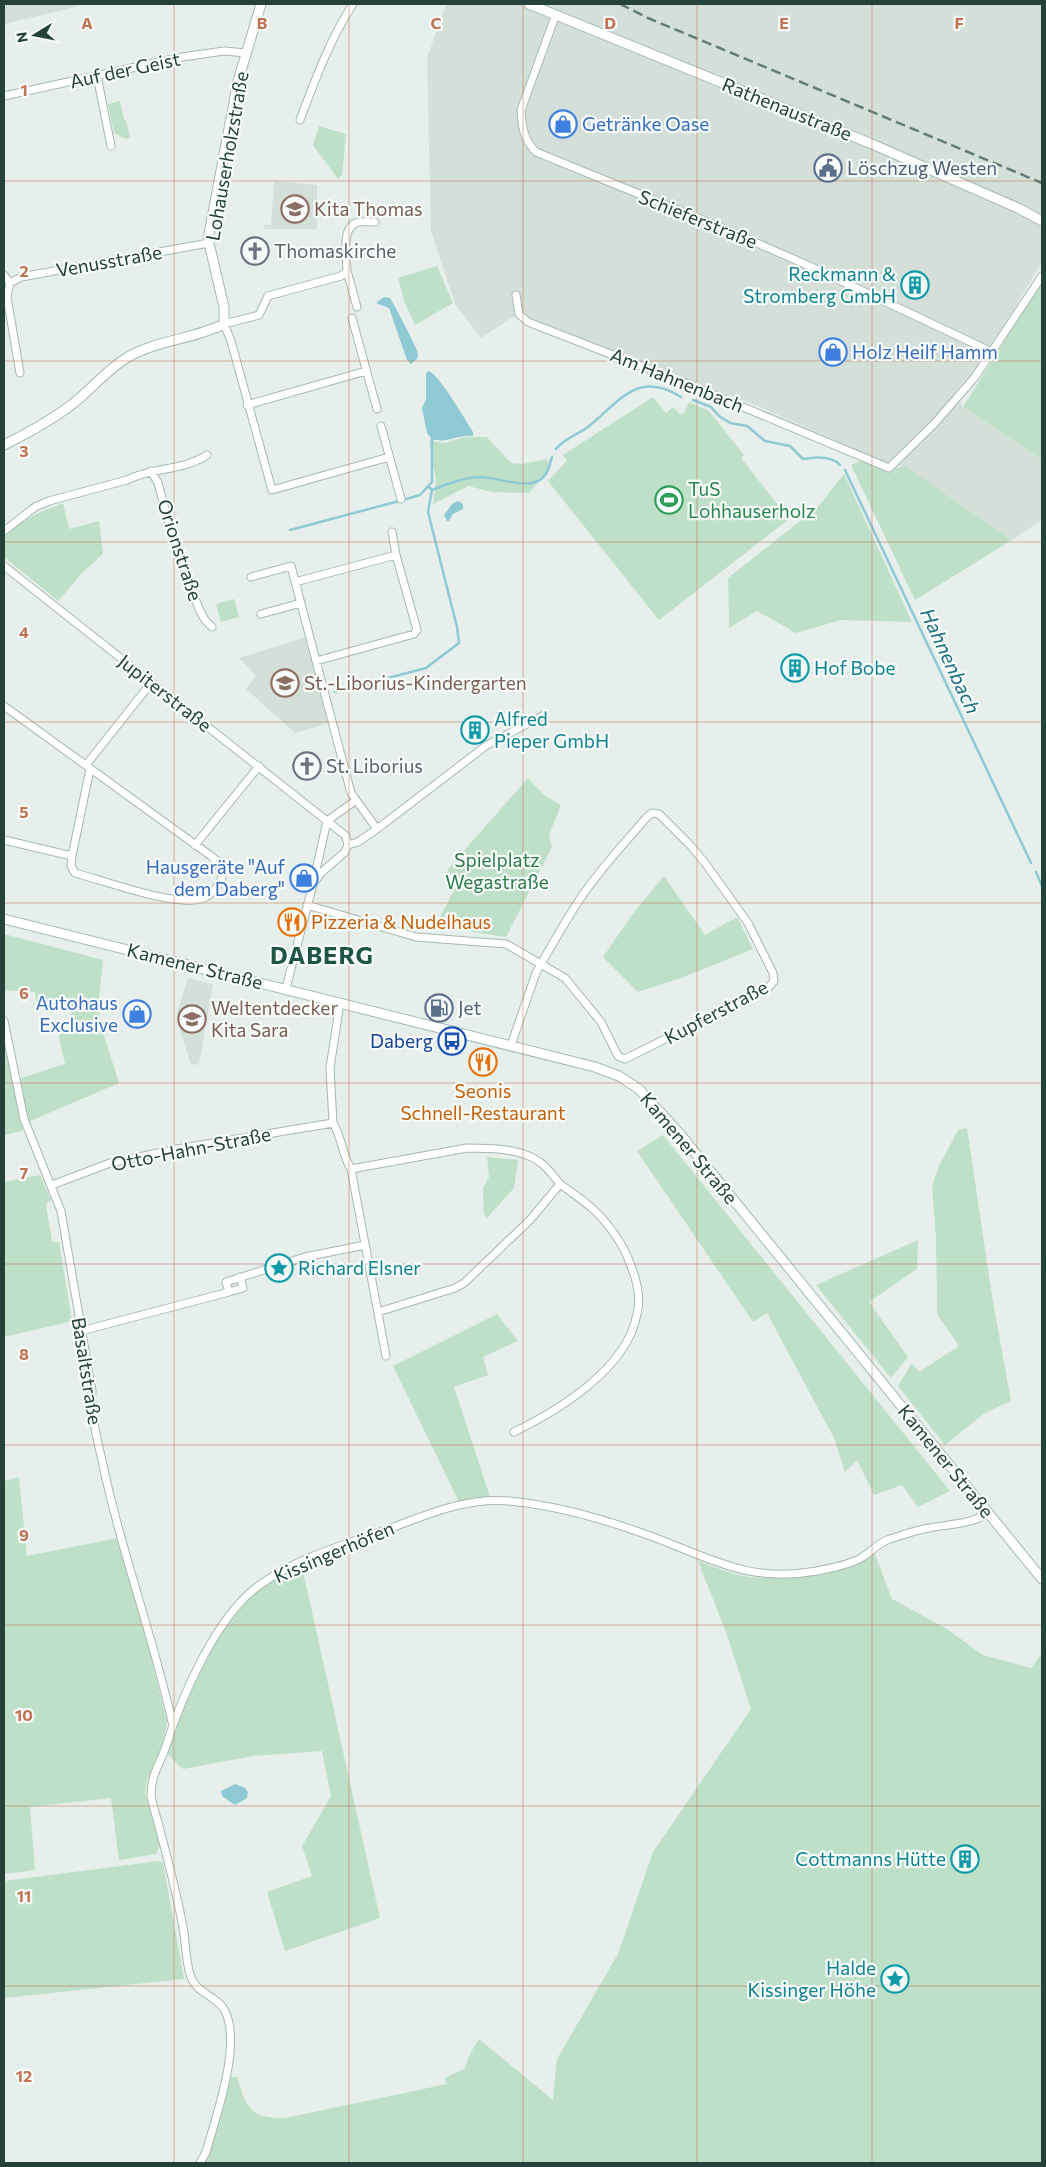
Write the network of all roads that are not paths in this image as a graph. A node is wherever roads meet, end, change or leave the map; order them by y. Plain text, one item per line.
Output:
1 (261, 4) edge
2 (353, 4) edge
3 (529, 4) edge
4 (556, 14) junction
5 (246, 52) junction
6 (97, 76) junction
7 (4, 96) edge
8 (300, 120) dead end
9 (111, 146) dead end
10 (1042, 221) edge
11 (375, 222) dead end
12 (209, 243) junction
13 (347, 271) junction
14 (4, 275) edge
15 (1042, 276) edge
16 (10, 282) junction
17 (516, 294) dead end
18 (357, 307) dead end
19 (352, 318) dead end
20 (224, 324) junction
21 (12, 329) junction
22 (4, 331) edge
23 (992, 352) junction
24 (366, 371) junction
25 (20, 373) dead end
26 (247, 405) junction
27 (377, 410) dead end
28 (381, 426) dead end
29 (4, 445) edge
30 (207, 455) dead end
31 (389, 457) junction
32 (151, 471) junction
33 (401, 499) dead end
34 (4, 531) edge
35 (392, 532) dead end
36 (396, 555) junction
37 (4, 566) edge
38 (251, 577) dead end
39 (295, 582) junction
40 (301, 603) junction
41 (261, 614) dead end
42 (212, 627) dead end
43 (316, 661) junction
44 (151, 683) junction
45 (4, 706) edge
46 (544, 715) dead end
47 (259, 766) junction
48 (88, 767) junction
49 (355, 801) junction
50 (327, 821) junction
51 (377, 829) junction
52 (4, 840) edge
53 (195, 844) junction
54 (348, 845) junction
55 (72, 856) junction
56 (313, 884) junction
57 (307, 905) junction
58 (4, 919) edge
59 (542, 963) junction
60 (286, 988) junction
61 (340, 1003) junction
62 (4, 1021) edge
63 (511, 1045) junction
64 (333, 1123) junction
65 (351, 1169) junction
66 (560, 1184) junction
67 (52, 1185) junction
68 (365, 1245) junction
69 (240, 1277) junction
70 (229, 1292) junction
71 (378, 1312) junction
72 (82, 1330) junction
73 (386, 1356) dead end
74 (514, 1432) dead end
75 (988, 1513) junction
76 (1042, 1579) edge
77 (172, 1722) junction
78 (200, 2163) edge

1 - 5 main road, Lohauserholzstraße
2 - 8 street
3 - 4 main road, Rathenaustraße
4 - 10 main road, Rathenaustraße
4 - 23 street, Schieferstraße
5 - 6 street, Auf der Geist
5 - 12 main road, Lohauserholzstraße
6 - 7 street, Auf der Geist
6 - 9 street
11 - 13 street
12 - 16 street, Venusstraße
12 - 20 main road, Lohauserholzstraße
13 - 18 street
13 - 20 street
14 - 16 street
15 - 23 street
16 - 21 street
17 - 23 street, Am Hahnenbach
19 - 24 street
20 - 26 street
20 - 29 main road
21 - 22 street
21 - 25 street
24 - 26 street
24 - 27 street
26 - 31 street
28 - 31 street
30 - 32 street
31 - 33 street
32 - 34 street
32 - 42 street, Orionstraße
35 - 36 street
36 - 39 street
36 - 43 street
37 - 44 street, Jupiterstraße
38 - 39 street
39 - 40 street
40 - 41 street
40 - 43 street
43 - 49 street
44 - 47 street, Jupiterstraße
44 - 48 street
45 - 48 street
46 - 51 street
47 - 50 street, Jupiterstraße
47 - 53 street
48 - 53 street
48 - 55 street
49 - 50 street
49 - 51 street
50 - 54 street, Jupiterstraße
50 - 56 street
51 - 54 street
52 - 55 street
53 - 55 street
54 - 56 street
56 - 57 street
57 - 59 street
57 - 60 street
58 - 60 main road, Kamener Straße
59 - 59 street, Kupferstraße
59 - 63 street
60 - 61 main road, Kamener Straße
61 - 63 main road, Kamener Straße
61 - 64 street
62 - 67 street, Basaltstraße
63 - 75 main road, Kamener Straße
64 - 65 street
64 - 67 street, Otto-Hahn-Straße
65 - 66 street
65 - 68 street
66 - 71 street
66 - 74 street
67 - 72 street, Basaltstraße
68 - 69 street
68 - 71 street
69 - 70 street
69 - 70 street
70 - 72 street
71 - 73 street
72 - 77 street, Basaltstraße
75 - 76 main road, Kamener Straße
75 - 77 street, Kissingerhöfen
77 - 78 street, Kissingerhöfen

